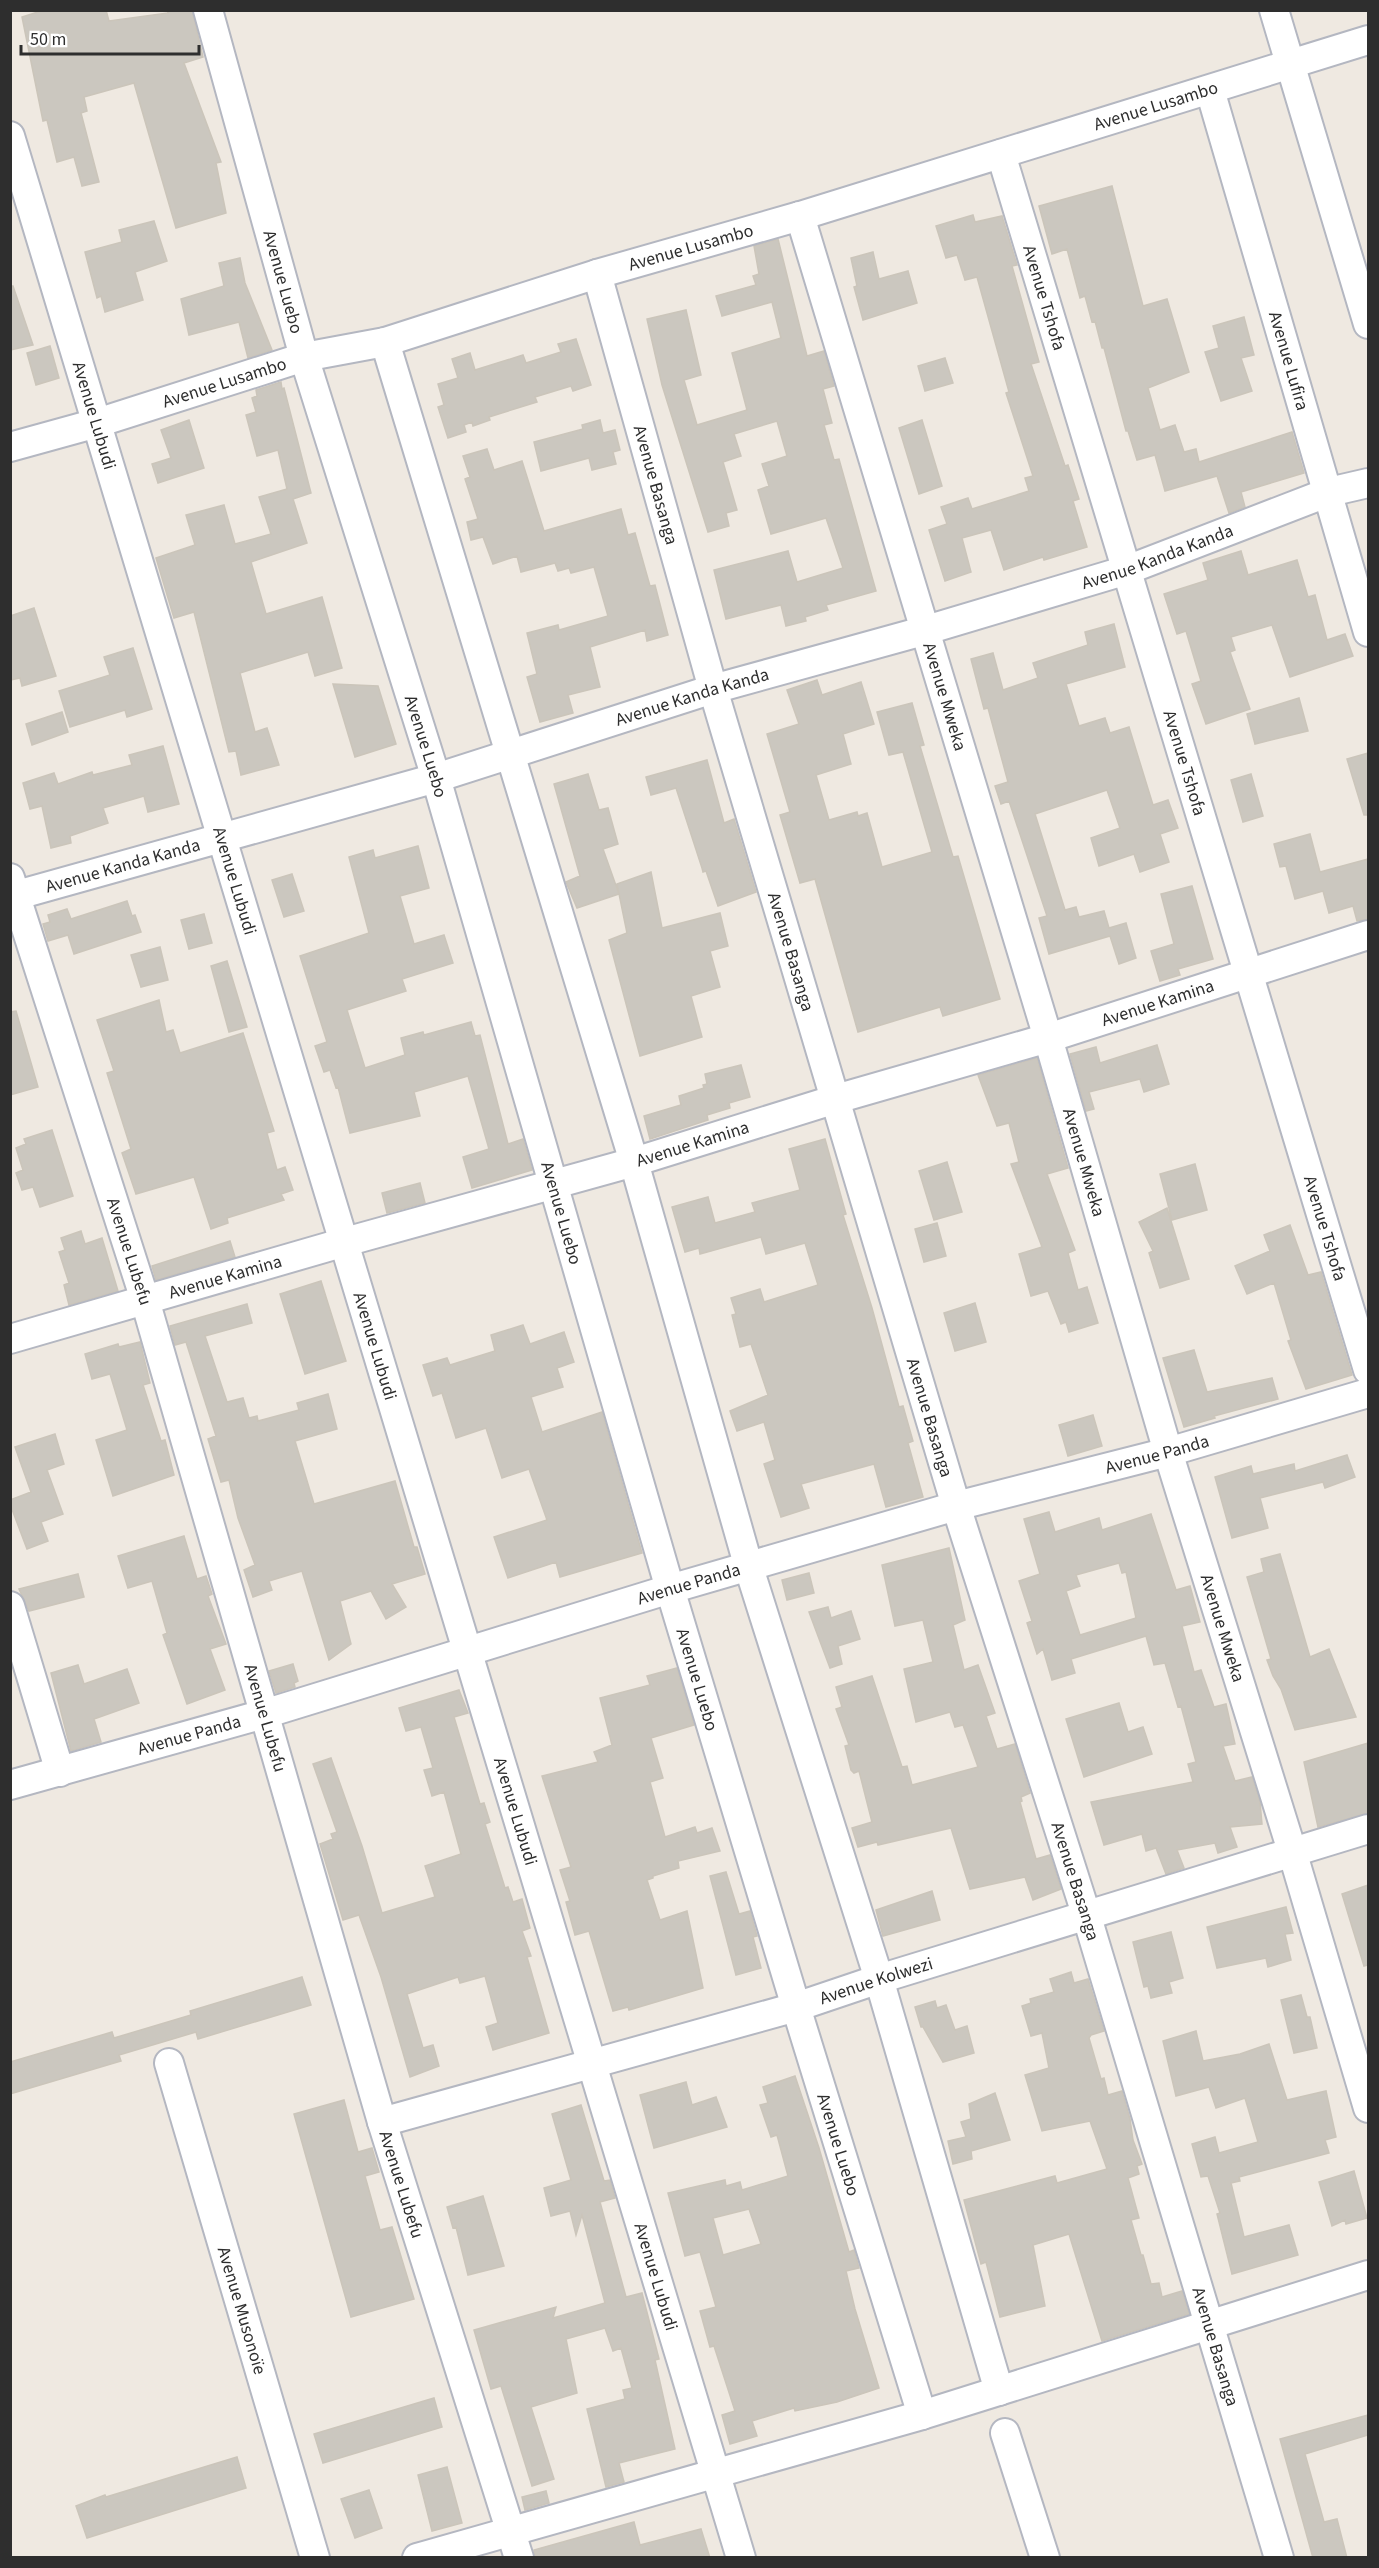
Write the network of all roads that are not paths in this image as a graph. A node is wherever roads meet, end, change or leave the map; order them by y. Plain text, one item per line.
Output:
1 (208, 10) edge
2 (1274, 10) edge
3 (1368, 40) edge
4 (1290, 65) junction
5 (1210, 90) junction
6 (10, 136) edge
7 (1001, 154) junction
8 (800, 216) junction
9 (597, 274) junction
10 (1368, 324) edge
11 (385, 342) junction
12 (304, 357) junction
13 (97, 423) junction
14 (10, 447) edge
15 (1368, 483) edge
16 (1329, 492) junction
17 (1127, 570) junction
18 (923, 631) junction
19 (1368, 632) edge
20 (713, 688) junction
21 (509, 755) junction
22 (436, 778) junction
23 (222, 838) junction
24 (12, 890) edge
25 (1368, 935) edge
26 (1249, 974) junction
27 (1048, 1038) junction
28 (837, 1099) junction
29 (634, 1162) junction
30 (553, 1183) junction
31 (345, 1242) junction
32 (145, 1300) junction
33 (10, 1339) edge
34 (1368, 1370) edge
35 (1368, 1393) edge
36 (1168, 1452) junction
37 (956, 1506) junction
38 (749, 1568) junction
39 (670, 1589) junction
40 (10, 1606) edge
41 (467, 1651) junction
42 (264, 1714) junction
43 (60, 1772) junction
44 (10, 1785) edge
45 (1368, 1829) edge
46 (1292, 1851) junction
47 (1087, 1917) junction
48 (879, 1979) junction
49 (796, 2007) junction
50 (169, 2063) dead end
51 (590, 2063) junction
52 (1368, 2108) edge
53 (382, 2122) junction
54 (1368, 2275) edge
55 (1210, 2324) junction
56 (999, 2391) junction
57 (922, 2415) junction
58 (1005, 2433) dead end
59 (716, 2474) junction
60 (511, 2530) junction
61 (315, 2558) edge
62 (417, 2558) edge
63 (519, 2558) edge
64 (741, 2558) edge
65 (1045, 2558) edge
66 (1278, 2558) edge

1 - 12 street, Avenue Luebo
2 - 4 street
3 - 4 street, Avenue Lusambo
4 - 5 street, Avenue Lusambo
4 - 10 street
5 - 7 street, Avenue Lusambo
5 - 16 street, Avenue Lufira
6 - 13 street, Avenue Lubudi
7 - 8 street, Avenue Lusambo
7 - 17 street, Avenue Tshofa
8 - 9 street, Avenue Lusambo
8 - 18 street, Avenue Mweka
9 - 11 street, Avenue Lusambo
9 - 20 street, Avenue Basanga
11 - 12 street, Avenue Lusambo
11 - 21 street
12 - 13 street, Avenue Lusambo
12 - 22 street, Avenue Luebo
13 - 14 street, Avenue Lusambo
13 - 23 street, Avenue Lubudi
15 - 16 street, Avenue Kanda Kanda
16 - 17 street, Avenue Kanda Kanda
16 - 19 street, Avenue Lufira
17 - 18 street, Avenue Kanda Kanda
17 - 26 street, Avenue Tshofa
18 - 20 street, Avenue Kanda Kanda
18 - 27 street, Avenue Mweka
20 - 21 street, Avenue Kanda Kanda
20 - 28 street, Avenue Basanga
21 - 22 street, Avenue Kanda Kanda
21 - 29 street
22 - 23 street, Avenue Kanda Kanda
22 - 30 street, Avenue Luebo
23 - 24 street, Avenue Kanda Kanda
23 - 31 street, Avenue Lubudi
24 - 32 street, Avenue Lubefu
25 - 26 street, Avenue Kamina
26 - 27 street, Avenue Kamina
26 - 34 street, Avenue Tshofa
27 - 28 street, Avenue Kamina
27 - 36 street, Avenue Mweka
28 - 29 street, Avenue Kamina
28 - 37 street, Avenue Basanga
29 - 30 street, Avenue Kamina
29 - 38 street
30 - 31 street, Avenue Kamina
30 - 39 street, Avenue Luebo
31 - 32 street, Avenue Kamina
31 - 41 street, Avenue Lubudi
32 - 33 street, Avenue Kamina
32 - 42 street, Avenue Lubefu
35 - 36 street, Avenue Panda
36 - 37 street, Avenue Panda
36 - 46 street, Avenue Mweka
37 - 38 street, Avenue Panda
37 - 47 street, Avenue Basanga
38 - 39 street, Avenue Panda
38 - 48 street
39 - 41 street, Avenue Panda
39 - 49 street, Avenue Luebo
40 - 43 street
41 - 42 street, Avenue Panda
41 - 51 street, Avenue Lubudi
42 - 43 street, Avenue Panda
42 - 53 street, Avenue Lubefu
43 - 44 street, Avenue Panda
45 - 46 street, Avenue Kolwezi
46 - 47 street, Avenue Kolwezi
46 - 52 street, Avenue Mweka
47 - 48 street, Avenue Kolwezi
47 - 55 street, Avenue Basanga
48 - 49 street, Avenue Kolwezi
48 - 56 street
49 - 51 street, Avenue Kolwezi
49 - 57 street, Avenue Luebo
50 - 61 street, Avenue Musonoïe
51 - 53 street, Avenue Kolwezi
51 - 59 street, Avenue Lubudi
53 - 60 street, Avenue Lubefu
54 - 55 street
55 - 56 street
55 - 66 street, Avenue Basanga
56 - 57 street
57 - 59 street
58 - 65 street
59 - 60 street
59 - 64 street, Avenue Lubudi
60 - 62 street
60 - 63 street, Avenue Lubefu

